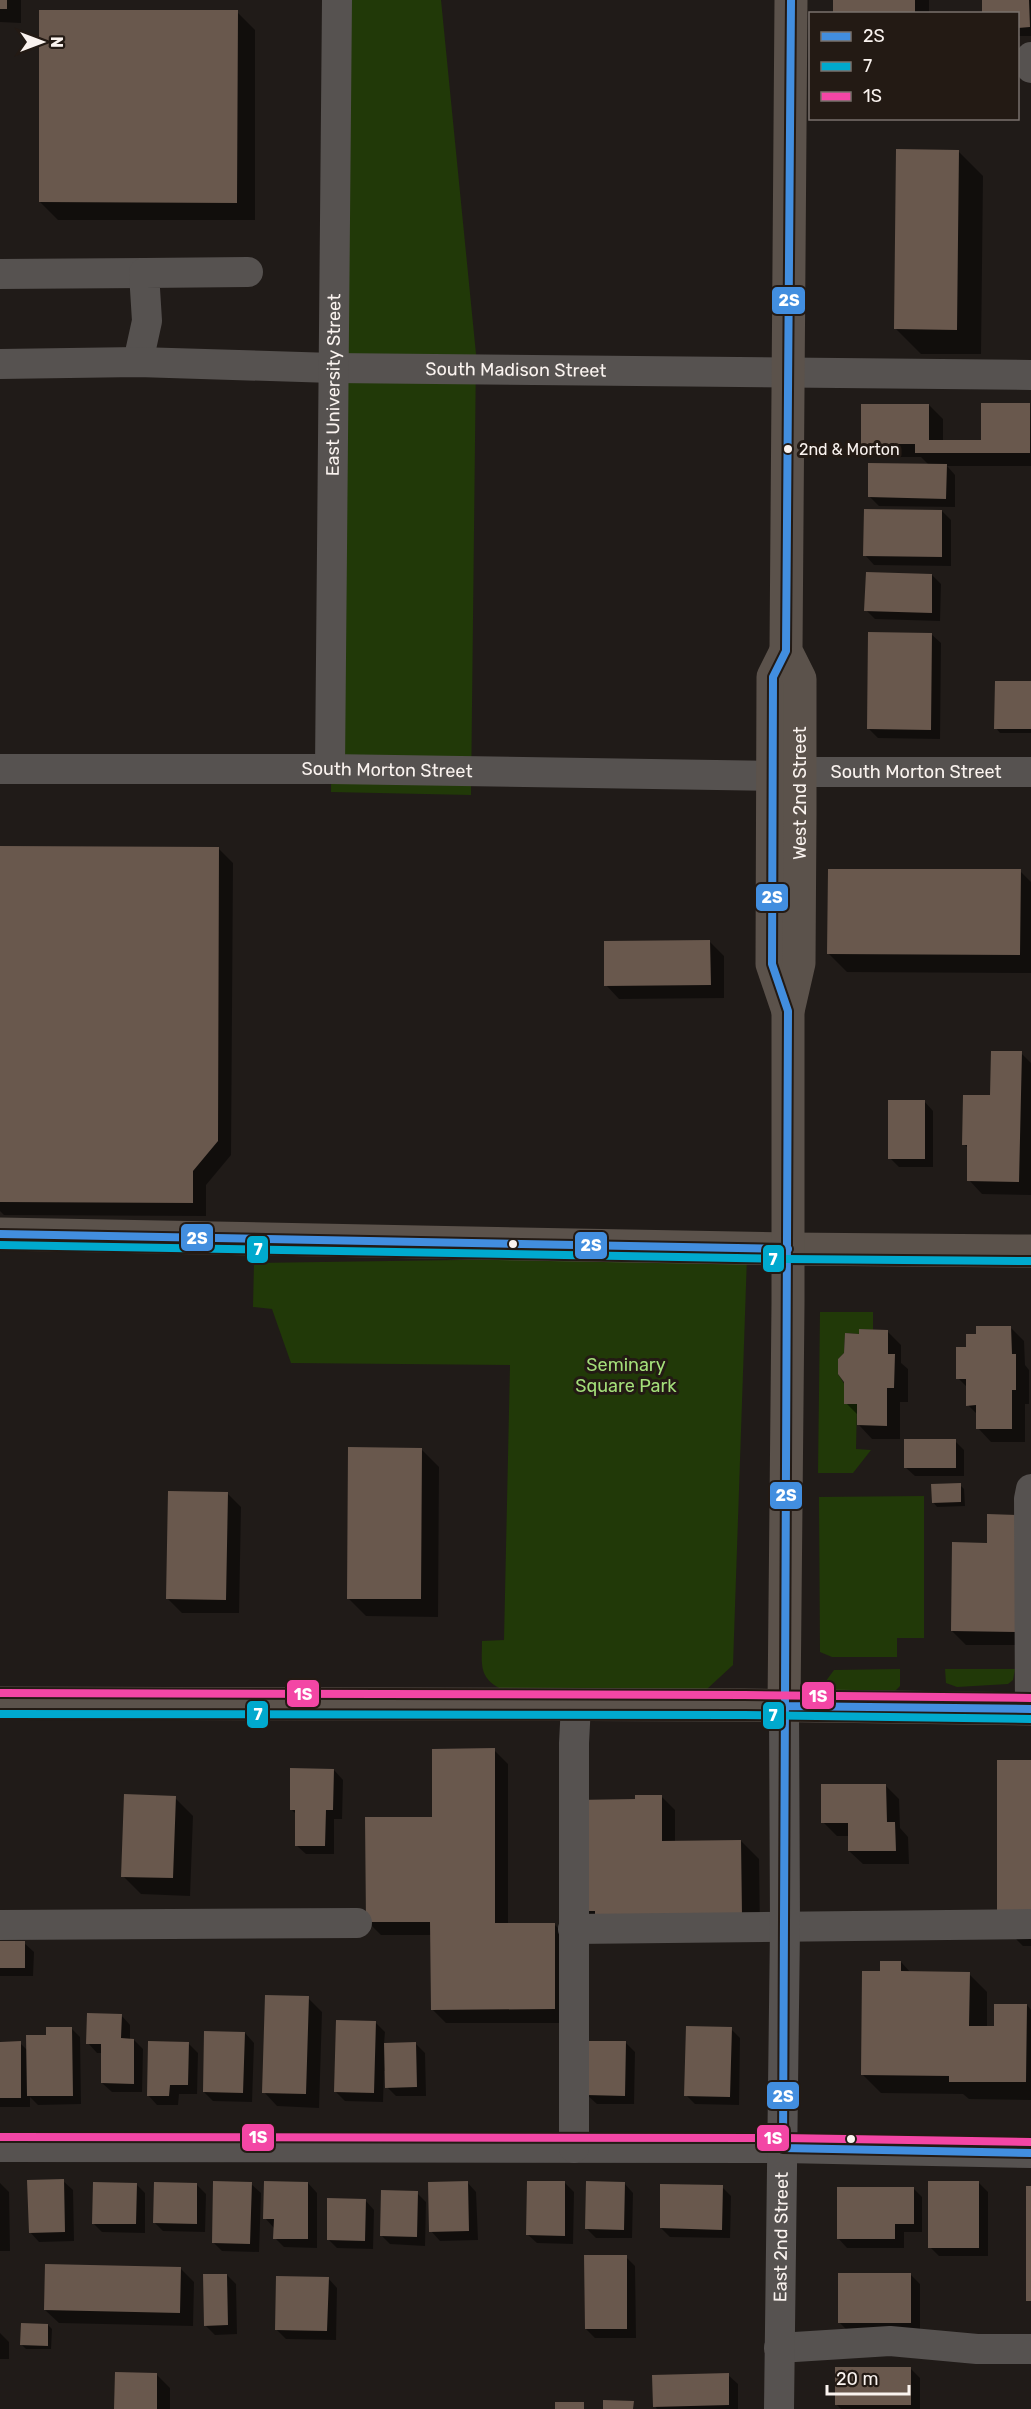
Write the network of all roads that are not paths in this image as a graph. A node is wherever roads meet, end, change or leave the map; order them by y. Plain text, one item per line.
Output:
1 (337, 0) edge
2 (791, 0) edge
3 (1031, 57) edge
4 (1031, 68) edge
5 (248, 272) dead end
6 (144, 273) junction
7 (0, 274) edge
8 (138, 362) junction
9 (0, 364) edge
10 (333, 368) junction
11 (788, 373) junction
12 (1031, 375) edge
13 (0, 769) edge
14 (330, 769) junction
15 (1031, 772) edge
16 (786, 774) junction
17 (0, 1234) edge
18 (788, 1249) junction
19 (1031, 1251) edge
20 (1031, 1489) edge
21 (0, 1703) edge
22 (576, 1705) junction
23 (783, 1706) junction
24 (1030, 1709) edge
25 (357, 1923) dead end
26 (1031, 1924) edge
27 (0, 1925) edge
28 (785, 1927) junction
29 (573, 1929) junction
30 (0, 2147) edge
31 (574, 2148) junction
32 (783, 2148) junction
33 (1031, 2153) edge
34 (779, 2348) junction
35 (1031, 2349) edge
36 (779, 2409) edge

1 - 10 street, East University Street
2 - 11 main road, West 2nd Street
3 - 4 street
5 - 6 street
6 - 7 street
6 - 8 street
8 - 9 street, South Madison Street
8 - 10 street, South Madison Street
10 - 11 street, South Madison Street
10 - 14 street, East University Street
11 - 12 street, South Madison Street
11 - 16 main road, West 2nd Street
13 - 14 street, South Morton Street
14 - 16 street, South Morton Street
15 - 16 street, South Morton Street
16 - 18 main road, West 2nd Street
17 - 18 main road
18 - 19 main road
18 - 23 main road, West 2nd Street
20 - 24 street
21 - 22 main road
22 - 23 main road
22 - 29 street
23 - 24 main road
23 - 28 street, East 2nd Street
25 - 27 street
26 - 28 street
28 - 29 street
28 - 32 street, East 2nd Street
29 - 31 street
30 - 31 street
31 - 32 street
32 - 33 street
32 - 34 street, East 2nd Street
34 - 35 street
34 - 36 street, East 2nd Street

